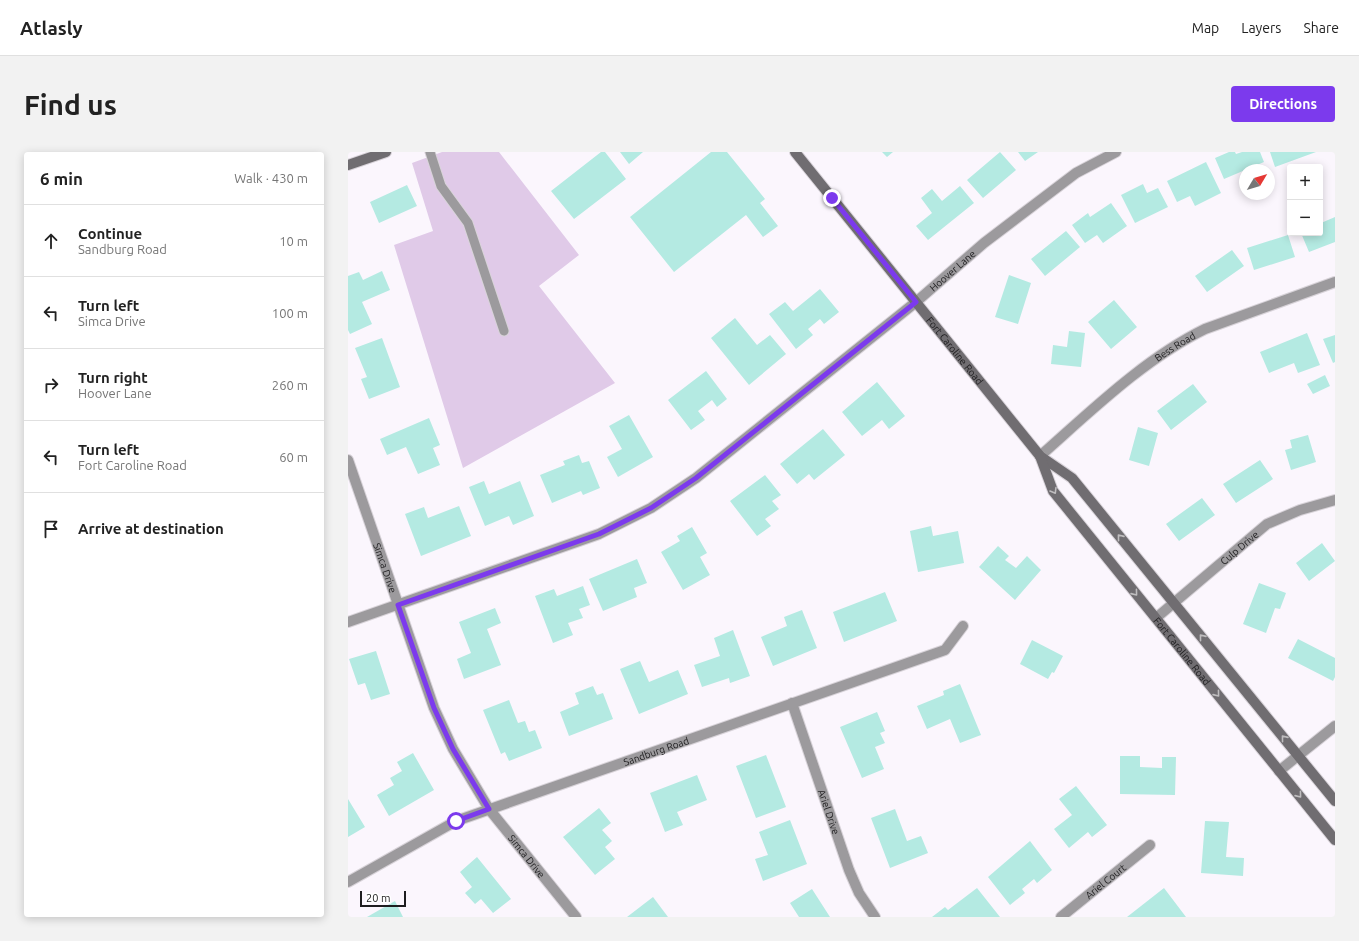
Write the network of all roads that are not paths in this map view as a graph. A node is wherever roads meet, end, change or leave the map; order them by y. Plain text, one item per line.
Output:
1 (386, 152) edge
2 (430, 152) edge
3 (795, 152) edge
4 (1116, 152) edge
5 (348, 165) edge
6 (1335, 282) edge
7 (916, 302) junction
8 (504, 331) dead end
9 (1040, 456) junction
10 (348, 460) edge
11 (1335, 500) edge
12 (1174, 603) junction
13 (398, 605) junction
14 (1156, 618) junction
15 (348, 622) edge
16 (963, 626) dead end
17 (792, 703) junction
18 (1335, 726) edge
19 (1298, 756) junction
20 (1279, 771) junction
21 (1335, 801) edge
22 (489, 809) junction
23 (1335, 840) edge
24 (1150, 845) dead end
25 (348, 882) edge
26 (576, 917) edge
27 (875, 917) edge
28 (1061, 917) edge

1 - 5 street
2 - 8 lane
3 - 7 street, Fort Caroline Road
4 - 7 street, Hoover Lane
6 - 9 street, Bess Road
7 - 9 street, Fort Caroline Road
7 - 13 street, Hoover Lane
12 -> 9 street, Fort Caroline Road
9 -> 14 street, Fort Caroline Road
10 - 13 street, Simca Drive
11 - 12 street, Culp Drive
12 - 14 street, Culp Drive
19 -> 12 street, Fort Caroline Road
13 - 15 street, Hoover Lane
13 - 22 street, Simca Drive
14 -> 20 street, Fort Caroline Road
16 - 17 street, Sandburg Road
17 - 22 street, Sandburg Road
17 - 27 street, Ariel Drive
18 - 19 street
19 - 20 street
19 - 21 street, Fort Caroline Road
20 -> 23 street, Fort Caroline Road
22 - 25 street, Sandburg Road
22 - 26 street, Simca Drive
24 - 28 street, Ariel Court

